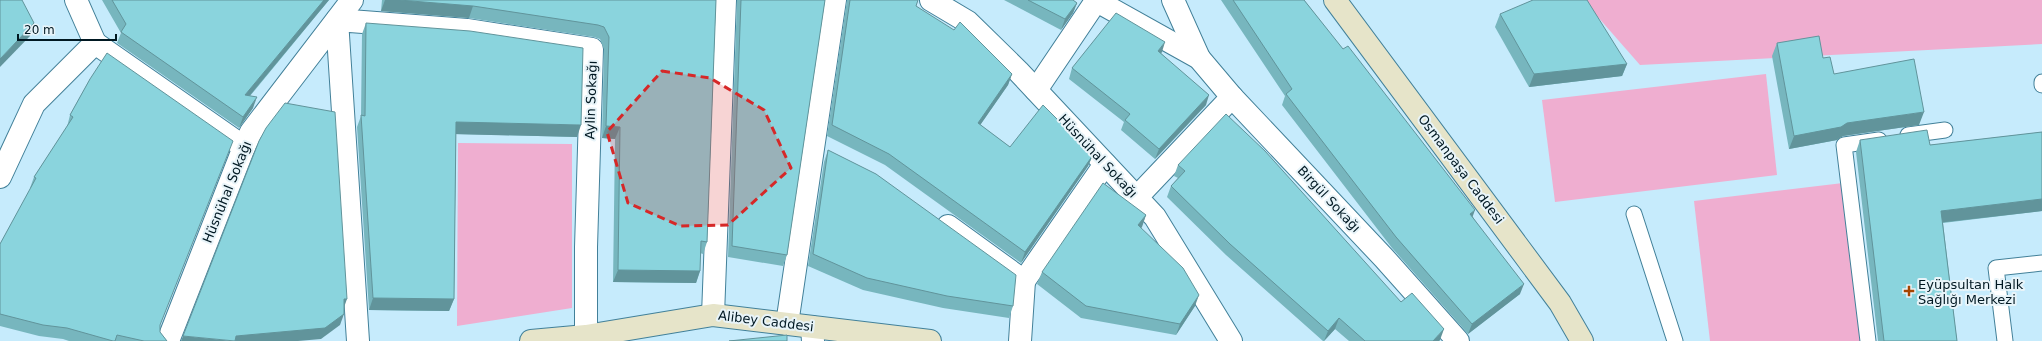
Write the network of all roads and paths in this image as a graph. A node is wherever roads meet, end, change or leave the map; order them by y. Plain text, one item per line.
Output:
1 (76, 0) edge
2 (352, 0) edge
3 (725, 0) edge
4 (835, 0) edge
5 (931, 0) edge
6 (1095, 0) edge
7 (1173, 0) edge
8 (1335, 0) edge
9 (337, 20) junction
10 (95, 43) junction
11 (1199, 58) junction
12 (2042, 82) edge
13 (2042, 85) edge
14 (1036, 90) junction
15 (1232, 97) junction
16 (1945, 130) dead end
17 (813, 143) junction
18 (244, 147) junction
19 (833, 152) edge
20 (1105, 164) junction
21 (0, 177) edge
22 (1137, 197) junction
23 (1634, 214) dead end
24 (935, 217) edge
25 (2042, 262) edge
26 (1024, 281) junction
27 (1560, 303) junction
28 (713, 315) junction
29 (786, 324) junction
30 (812, 334) edge
31 (586, 336) junction
32 (168, 341) edge
33 (358, 341) edge
34 (531, 341) edge
35 (930, 341) edge
36 (1020, 341) edge
37 (1231, 341) edge
38 (1458, 341) edge
39 (1562, 341) edge
40 (1582, 341) edge
41 (1675, 341) edge
42 (1868, 341) edge
43 (2005, 341) edge

1 - 10 street
2 - 9 street, Hüsnühal Sokağı
3 - 28 street
4 - 17 street
5 - 14 street, Hüsnühal Sokağı
6 - 11 street, Birgül Sokağı
6 - 14 street
7 - 11 street, Birgül Sokağı
8 - 27 street, Osmanpaşa Caddesi
9 - 18 street, Hüsnühal Sokağı
9 - 31 street, Aylin Sokağı
9 - 33 street
10 - 18 street
10 - 21 street
11 - 15 street, Birgül Sokağı
12 - 13 lane
14 - 20 street, Hüsnühal Sokağı
15 - 22 street
15 - 38 street, Birgül Sokağı
16 - 42 lane
17 - 19 street
17 - 29 street
18 - 32 street, Hüsnühal Sokağı
20 - 22 street, Hüsnühal Sokağı
20 - 26 street
22 - 37 street, Hüsnühal Sokağı
23 - 41 lane
24 - 26 street
25 - 43 lane
26 - 36 street
27 - 39 street
27 - 40 street, Osmanpaşa Caddesi
28 - 29 street, Alibey Caddesi
28 - 31 street, Alibey Caddesi
29 - 30 street, Alibey Caddesi
30 - 35 street, Alibey Caddesi
31 - 34 street, Alibey Caddesi

